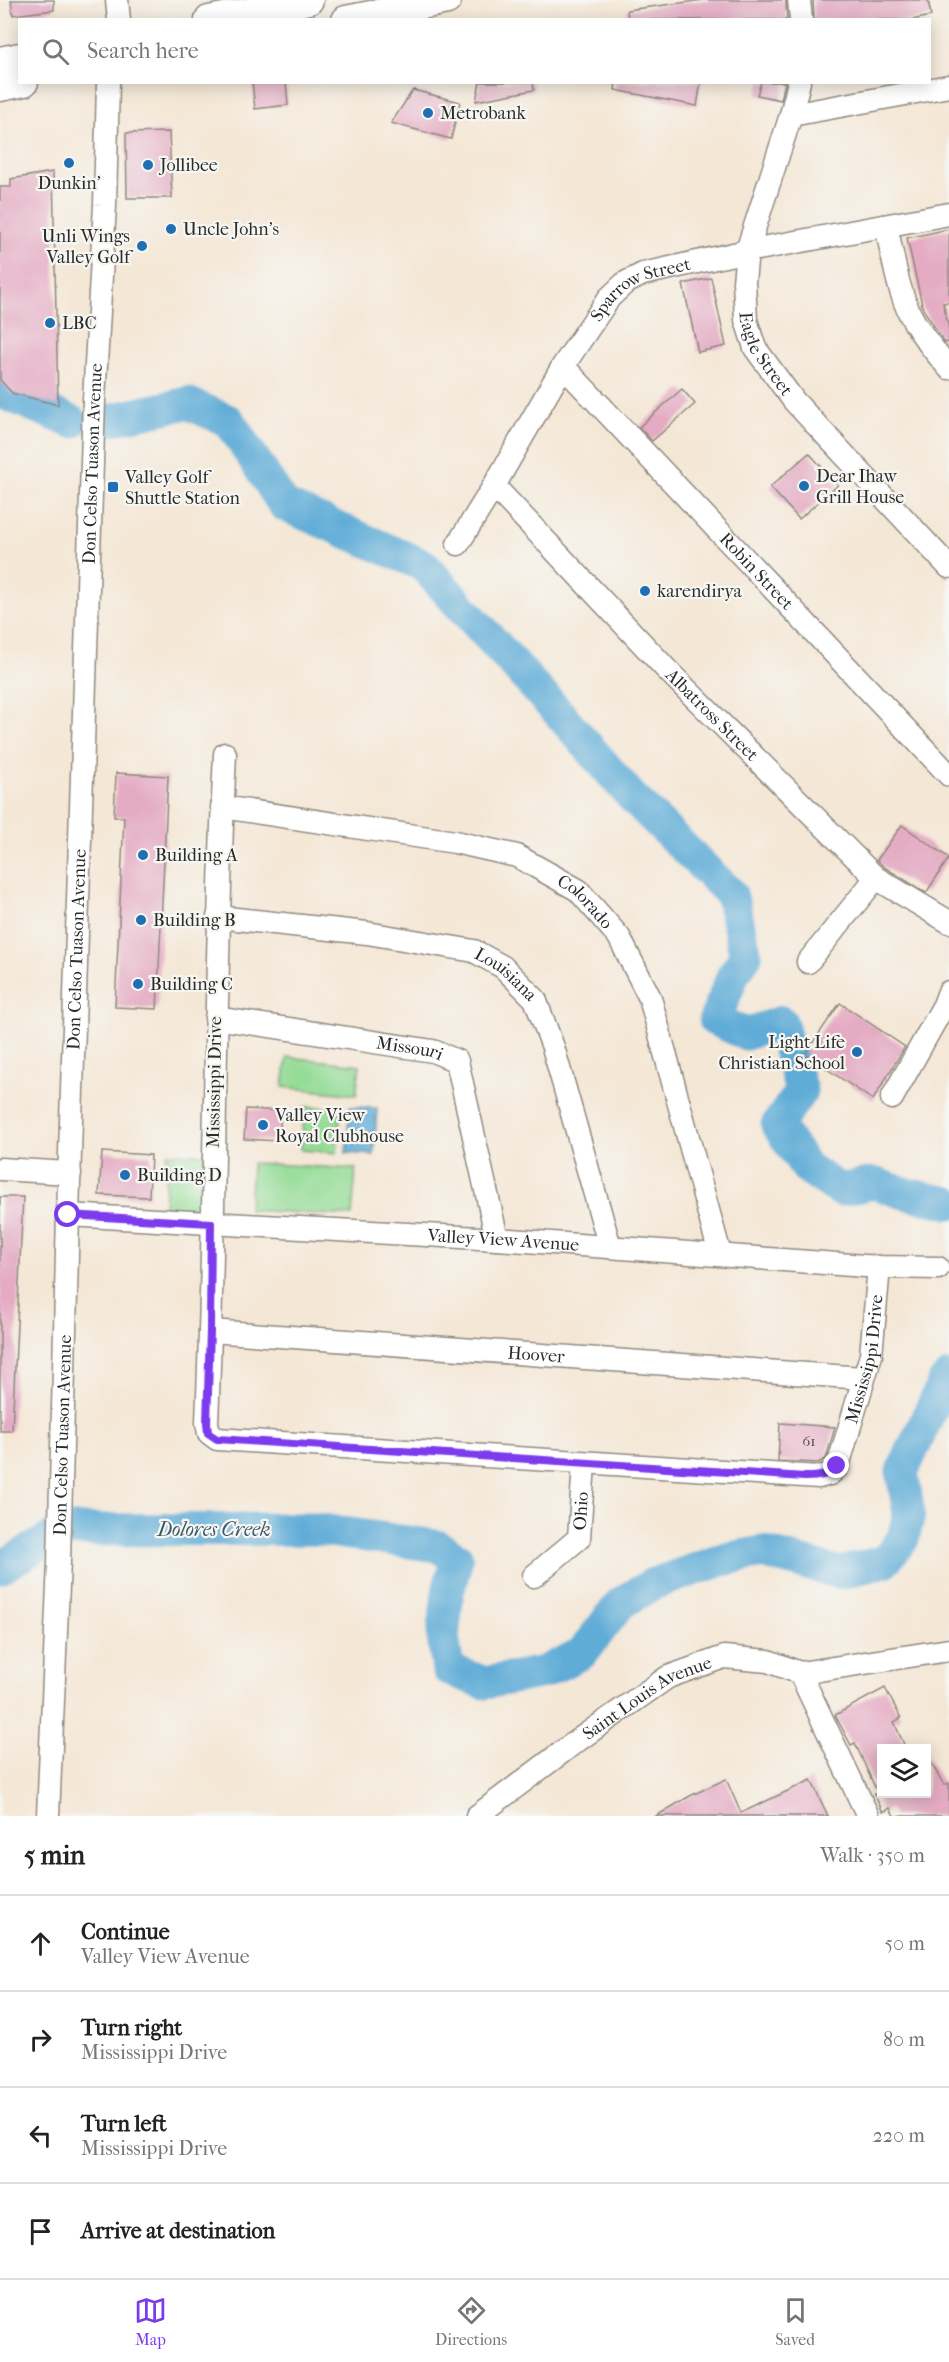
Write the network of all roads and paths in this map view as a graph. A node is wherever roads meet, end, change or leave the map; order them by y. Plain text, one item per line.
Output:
1 (117, 0) edge
2 (309, 0) edge
3 (447, 0) edge
4 (799, 0) edge
5 (119, 18) edge
6 (220, 18) edge
7 (356, 18) edge
8 (801, 18) edge
9 (18, 57) edge
10 (0, 61) edge
11 (18, 83) edge
12 (108, 84) edge
13 (799, 84) edge
14 (949, 86) edge
15 (0, 87) edge
16 (791, 115) junction
17 (949, 214) edge
18 (886, 226) junction
19 (747, 251) junction
20 (941, 349) edge
21 (563, 366) junction
22 (949, 368) edge
23 (494, 486) junction
24 (458, 544) dead end
25 (949, 567) edge
26 (225, 754) dead end
27 (949, 775) edge
28 (222, 807) junction
29 (876, 878) junction
30 (218, 917) junction
31 (949, 922) edge
32 (808, 962) dead end
33 (949, 992) edge
34 (216, 1018) junction
35 (892, 1098) dead end
36 (0, 1169) edge
37 (69, 1173) junction
38 (68, 1215) junction
39 (211, 1223) junction
40 (497, 1239) junction
41 (610, 1247) junction
42 (720, 1254) junction
43 (879, 1267) junction
44 (938, 1268) dead end
45 (210, 1331) junction
46 (863, 1378) junction
47 (584, 1463) junction
48 (534, 1576) dead end
49 (949, 1650) edge
50 (800, 1673) junction
51 (864, 1815) edge
52 (48, 1816) edge
53 (477, 1816) edge

1 - 5 street
2 - 6 main road
3 - 7 main road
4 - 8 street
9 - 10 main road
11 - 15 main road
12 - 37 street, Don Celso Tuason Avenue
13 - 16 street, Eagle Street
14 - 16 street
16 - 19 street, Eagle Street
17 - 18 street, Sparrow Street
18 - 19 street, Sparrow Street
18 - 20 street
19 - 21 street, Sparrow Street
19 - 25 street, Eagle Street
20 - 22 street
21 - 23 street, Sparrow Street
21 - 27 street, Robin Street
23 - 24 street, Sparrow Street
23 - 29 street, Albatross Street
26 - 28 street, Mississippi Drive
28 - 30 street, Mississippi Drive
28 - 42 street, Colorado
29 - 31 street, Albatross Street
29 - 32 street
30 - 34 street, Mississippi Drive
30 - 41 street, Louisiana
33 - 35 street
34 - 39 street, Mississippi Drive
34 - 40 street, Missouri
36 - 37 street
37 - 38 street, Don Celso Tuason Avenue
38 - 39 street, Valley View Avenue
38 - 52 street, Don Celso Tuason Avenue
39 - 40 street, Valley View Avenue
39 - 45 street, Mississippi Drive
40 - 41 street, Valley View Avenue
41 - 42 street, Valley View Avenue
42 - 43 street, Valley View Avenue
43 - 44 street, Valley View Avenue
43 - 46 street, Mississippi Drive
45 - 46 street, Hoover
45 - 47 street, Mississippi Drive
46 - 47 street, Mississippi Drive
47 - 48 street, Ohio
49 - 50 street, Saint Louis Avenue
50 - 51 street
50 - 53 street, Saint Louis Avenue

